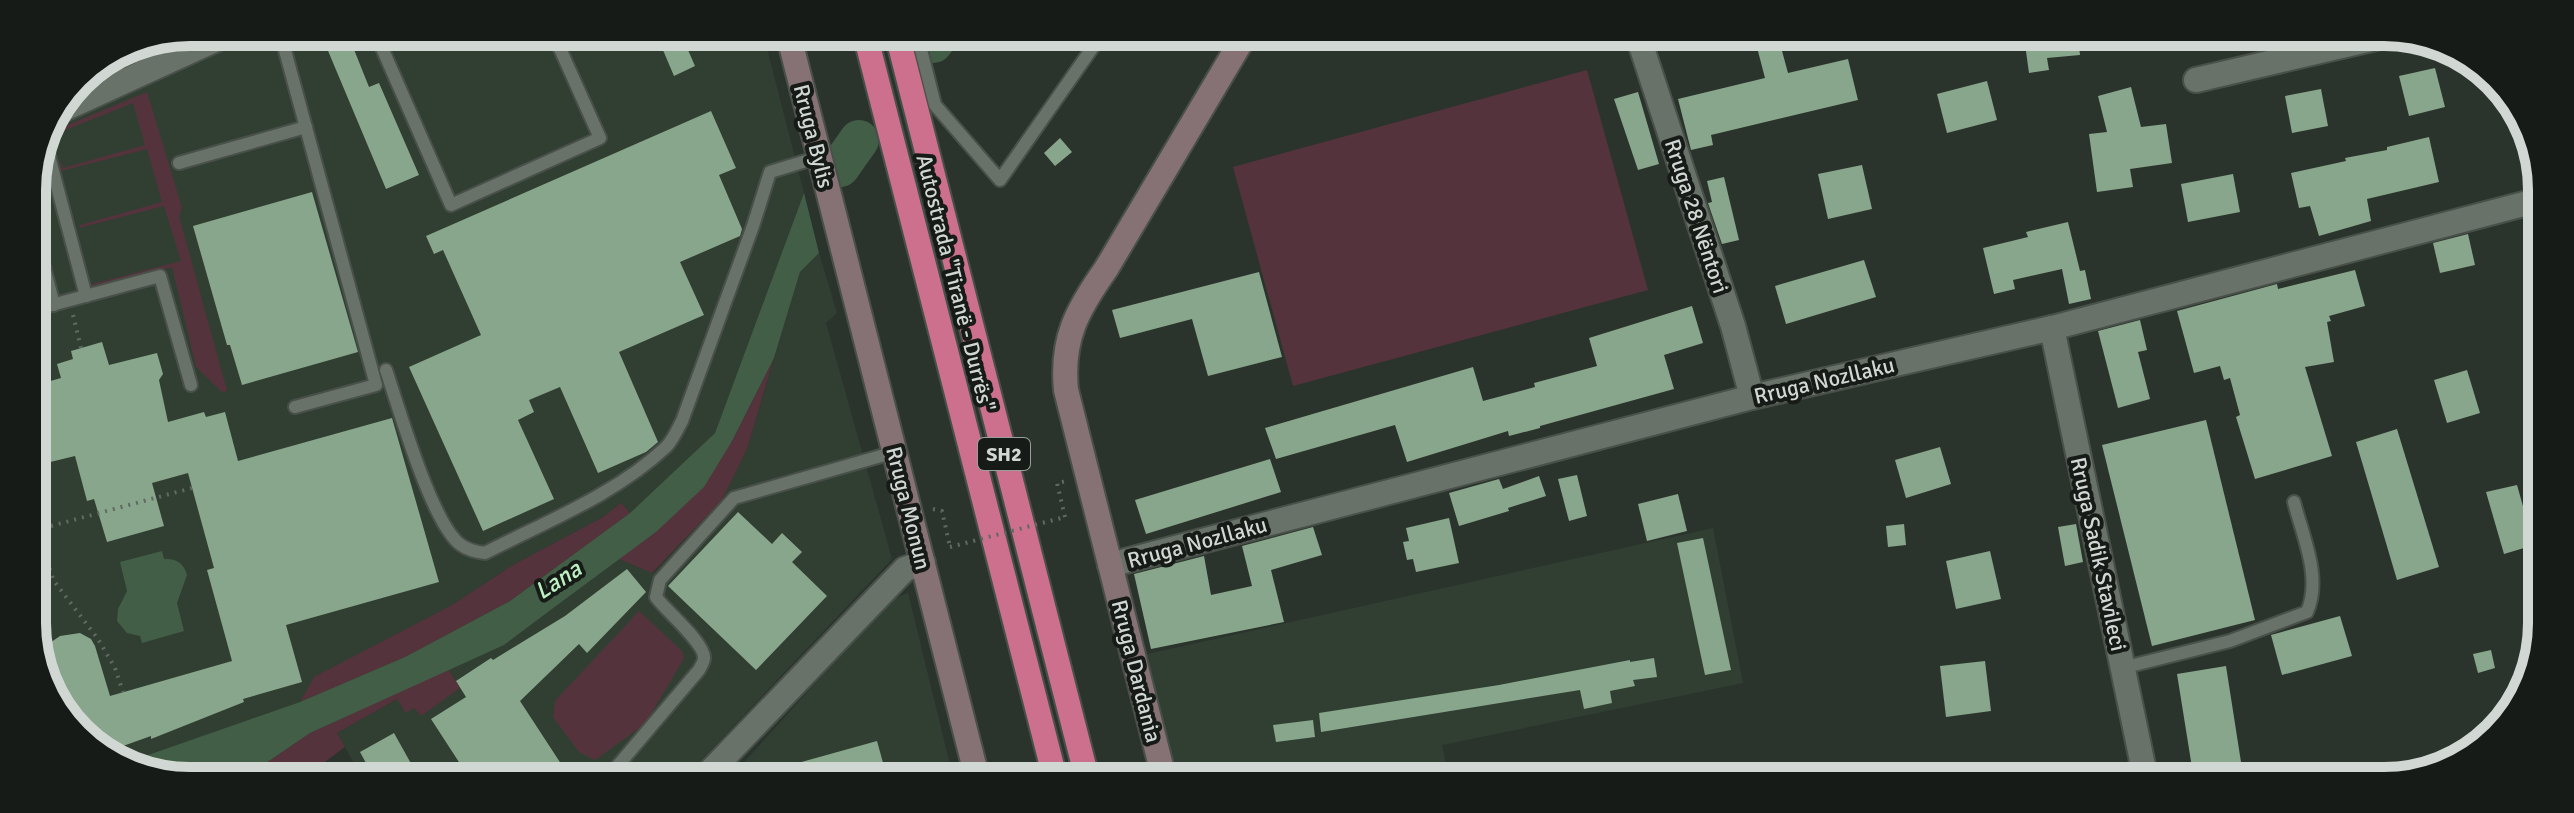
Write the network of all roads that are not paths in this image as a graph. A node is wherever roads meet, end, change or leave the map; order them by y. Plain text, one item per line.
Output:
1 (201, 46) edge
2 (284, 46) edge
3 (383, 46) edge
4 (559, 46) edge
5 (791, 46) edge
6 (868, 46) edge
7 (900, 46) edge
8 (920, 46) edge
9 (1094, 46) edge
10 (1238, 46) edge
11 (1641, 46) edge
12 (2341, 46) edge
13 (145, 54) edge
14 (150, 69) junction
15 (2196, 80) dead end
16 (74, 104) edge
17 (306, 127) junction
18 (819, 157) junction
19 (50, 159) edge
20 (179, 163) dead end
21 (2528, 203) edge
22 (840, 239) joint
23 (46, 275) edge
24 (86, 296) junction
25 (54, 305) junction
26 (46, 307) edge
27 (2052, 328) junction
28 (386, 370) dead end
29 (191, 385) dead end
30 (1752, 397) junction
31 (295, 407) dead end
32 (895, 452) junction
33 (2294, 502) dead end
34 (923, 563) junction
35 (1110, 565) junction
36 (2122, 668) junction
37 (617, 767) edge
38 (715, 767) edge
39 (974, 767) edge
40 (1052, 767) edge
41 (1084, 767) edge
42 (1161, 767) edge
43 (2143, 767) edge

1 - 14 street
2 - 17 lane
3 - 4 lane
5 - 18 main road, Rruga Bylis
6 - 40 highway, Autostrada "Tiranë - Durrës" / SH2
7 - 41 highway, Autostrada "Tiranë - Durrës" / SH2
8 - 9 lane
10 - 35 main road, Rruga Dardania
11 - 30 street, Rruga 28 Nëntori
12 - 15 street
13 - 14 street
14 - 16 street
17 - 20 lane
17 - 31 lane
18 - 22 main road, Rruga Bylis
18 - 28 lane
19 - 24 lane
21 - 27 street, Rruga Nozllaku
22 - 32 main road, Rruga Monun
23 - 25 lane
24 - 25 lane
24 - 29 lane
25 - 26 lane
27 - 30 street, Rruga Nozllaku
27 - 36 street, Rruga Sadik Stavileci
30 - 35 street, Rruga Nozllaku
32 - 34 main road, Rruga Monun
32 - 37 lane
33 - 36 lane
34 - 38 street
34 - 39 main road, Rruga Monun
35 - 42 main road, Rruga Dardania
36 - 43 street, Rruga Sadik Stavileci

